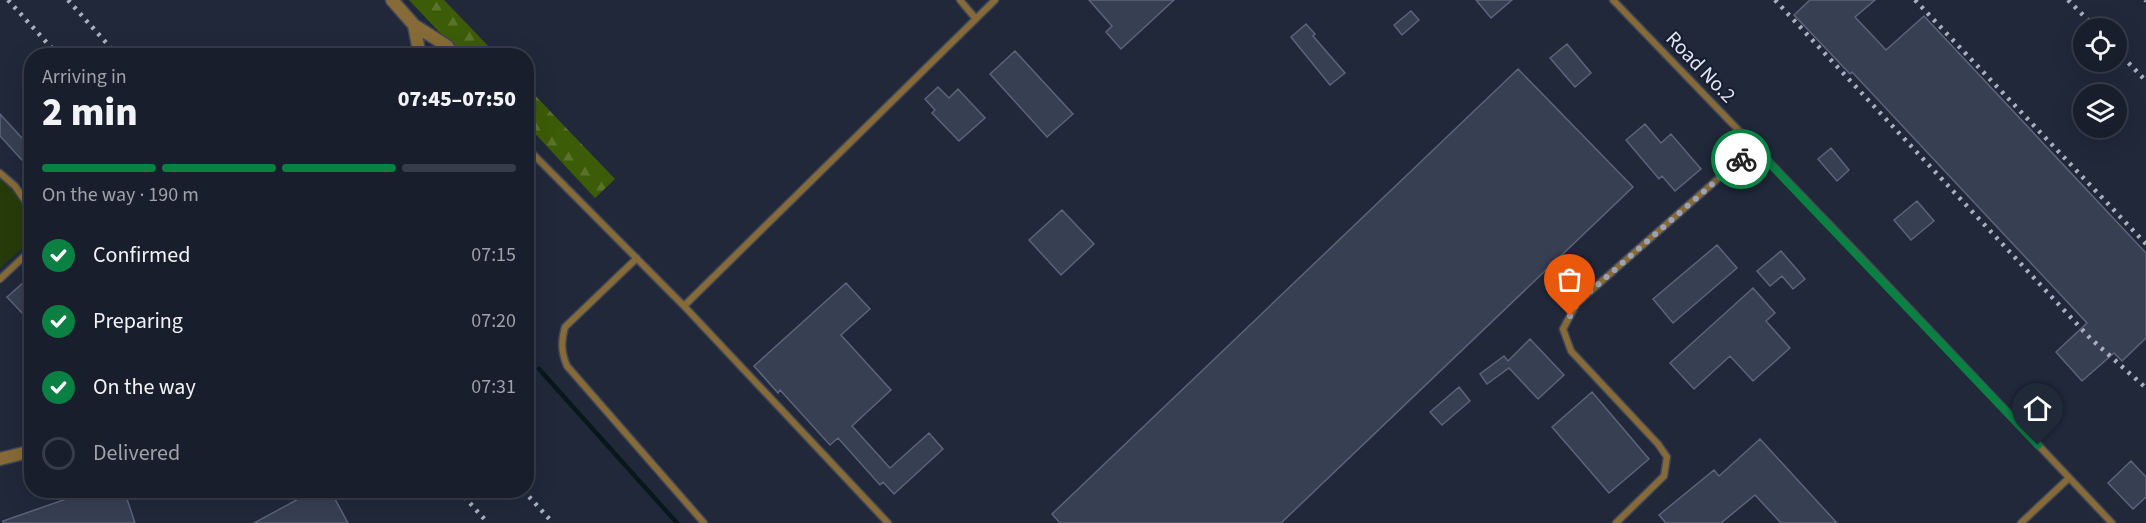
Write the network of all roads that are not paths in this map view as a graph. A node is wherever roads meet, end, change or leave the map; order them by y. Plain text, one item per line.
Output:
1 (392, 0) edge
2 (960, 0) edge
3 (995, 0) edge
4 (1613, 0) edge
5 (976, 19) junction
6 (414, 25) junction
7 (418, 48) edge
8 (448, 48) edge
9 (1754, 147) junction
10 (534, 155) edge
11 (0, 173) edge
12 (24, 199) edge
13 (24, 256) edge
14 (637, 258) junction
15 (0, 279) edge
16 (684, 306) junction
17 (24, 453) edge
18 (0, 459) edge
19 (2069, 478) junction
20 (704, 523) edge
21 (888, 523) edge
22 (1616, 523) edge
23 (2021, 523) edge
24 (2112, 523) edge

1 - 6 street
2 - 5 lane
3 - 5 lane
4 - 9 lane, Road No.2
5 - 16 lane
6 - 7 street
6 - 8 street
9 - 19 lane, Road No.2
9 - 22 lane
10 - 14 lane
11 - 12 lane
13 - 15 lane
14 - 16 lane
14 - 20 lane
16 - 21 lane
17 - 18 street
19 - 23 lane
19 - 24 lane, Road No.2

